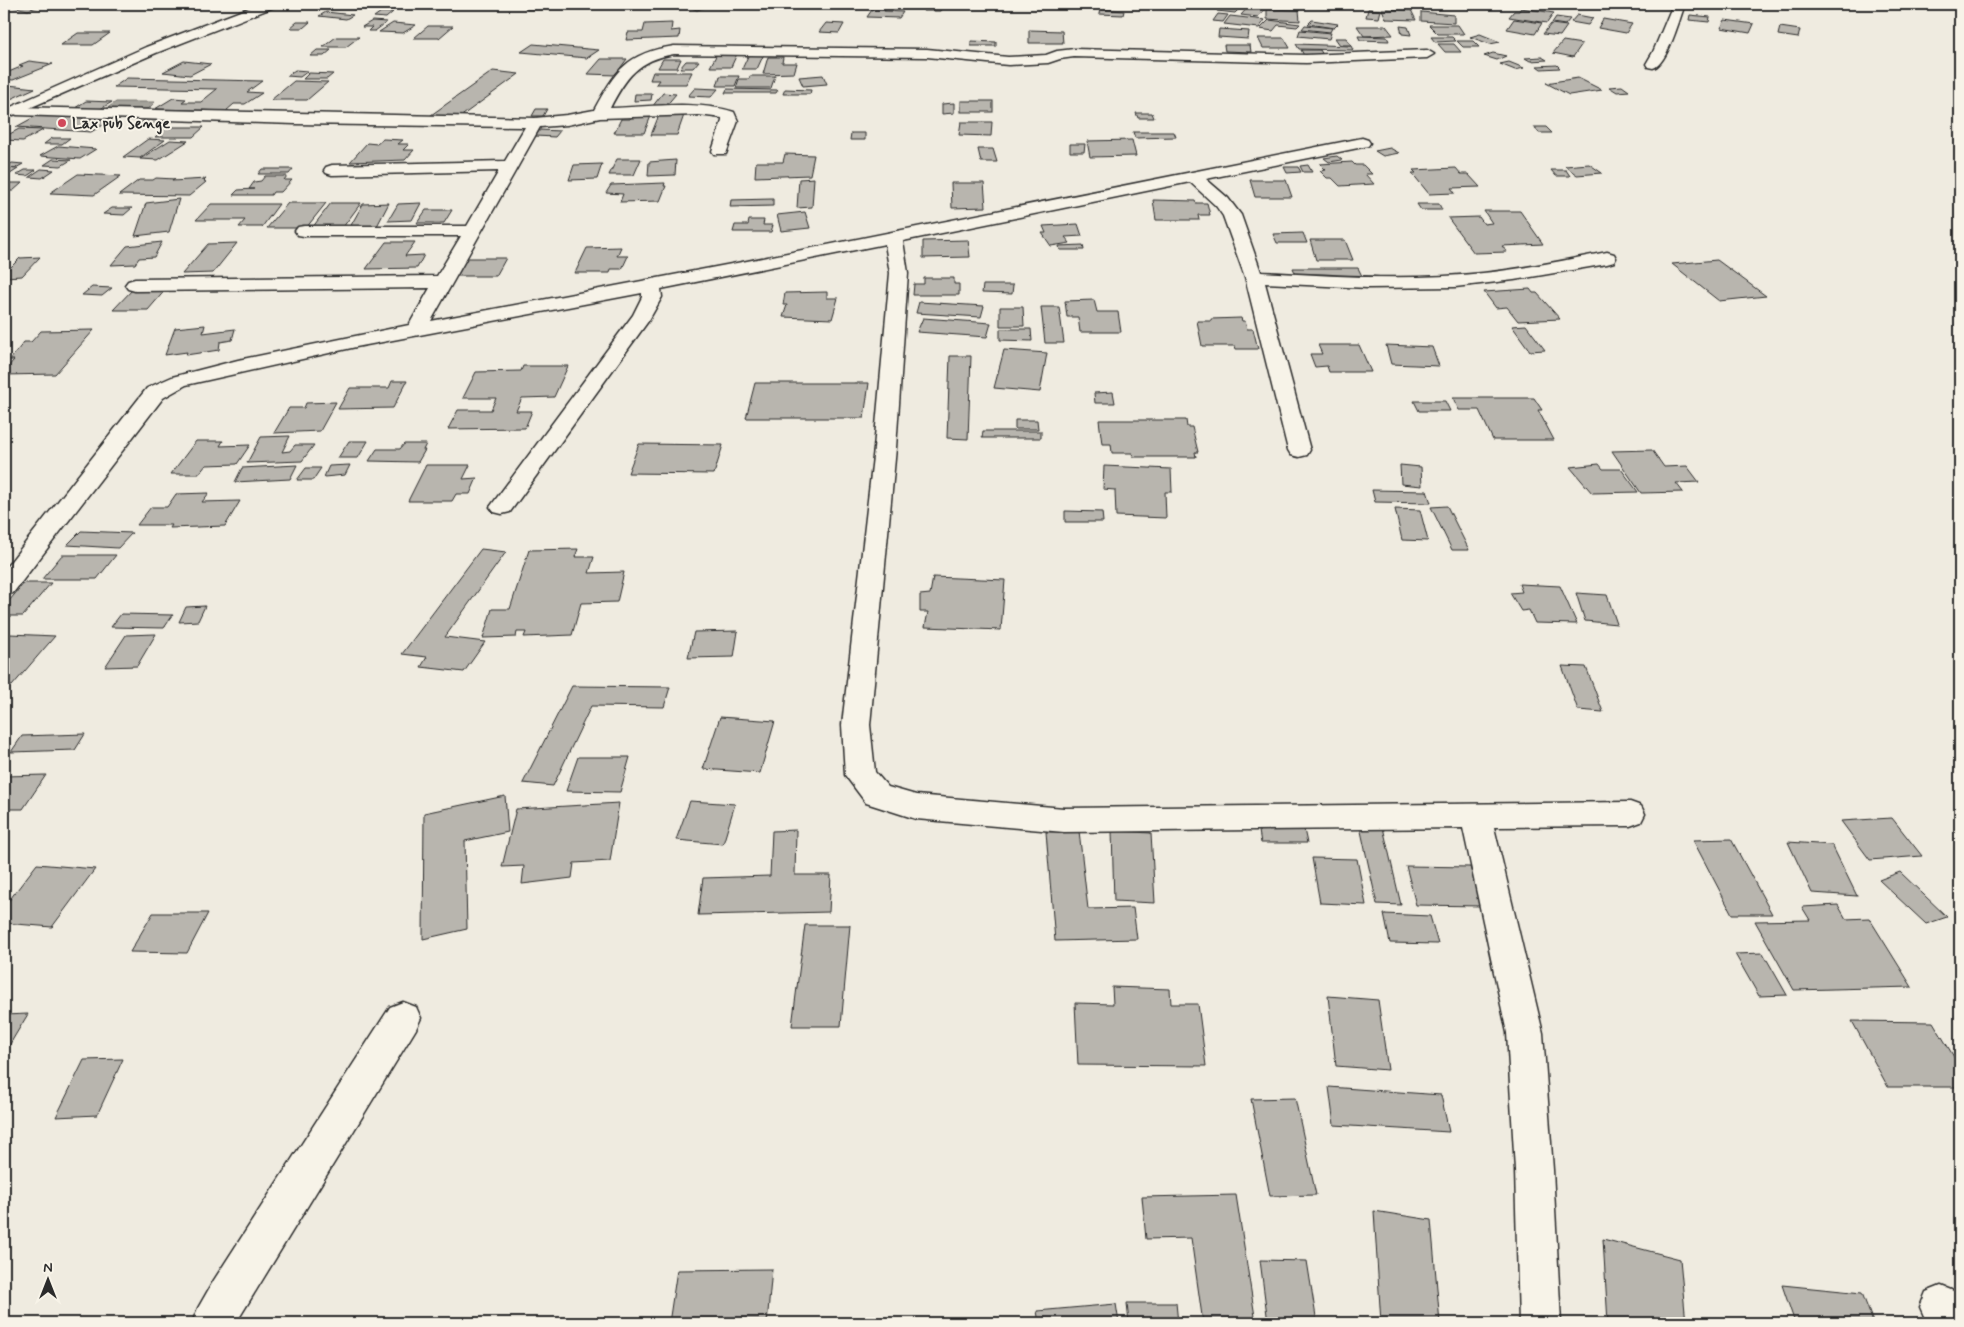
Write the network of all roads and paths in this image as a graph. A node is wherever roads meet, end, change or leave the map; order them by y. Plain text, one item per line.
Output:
1 (270, 4) edge
2 (1679, 4) edge
3 (1427, 54) dead end
4 (1653, 64) dead end
5 (10, 112) edge
6 (600, 113) junction
7 (534, 123) junction
8 (1362, 143) dead end
9 (720, 151) dead end
10 (510, 166) junction
11 (332, 170) dead end
12 (1193, 176) junction
13 (304, 230) dead end
14 (472, 230) junction
15 (893, 237) junction
16 (1607, 258) dead end
17 (1254, 277) junction
18 (443, 282) junction
19 (135, 285) dead end
20 (651, 286) junction
21 (416, 329) junction
22 (1299, 450) dead end
23 (502, 507) dead end
24 (4, 587) edge
25 (1630, 814) dead end
26 (1476, 816) junction
27 (403, 1018) dead end
28 (214, 1323) edge
29 (1540, 1323) edge

1 - 5 street
2 - 4 street
3 - 6 street
5 - 7 street
6 - 7 street
6 - 9 street
7 - 10 street
8 - 12 street
10 - 11 street
10 - 14 street
12 - 15 street
12 - 17 street
13 - 14 street
14 - 18 street
15 - 20 street
15 - 26 street
16 - 17 street
17 - 22 street
18 - 19 street
18 - 21 street
20 - 21 street
20 - 23 street
21 - 24 street
25 - 26 street
26 - 29 street
27 - 28 street

